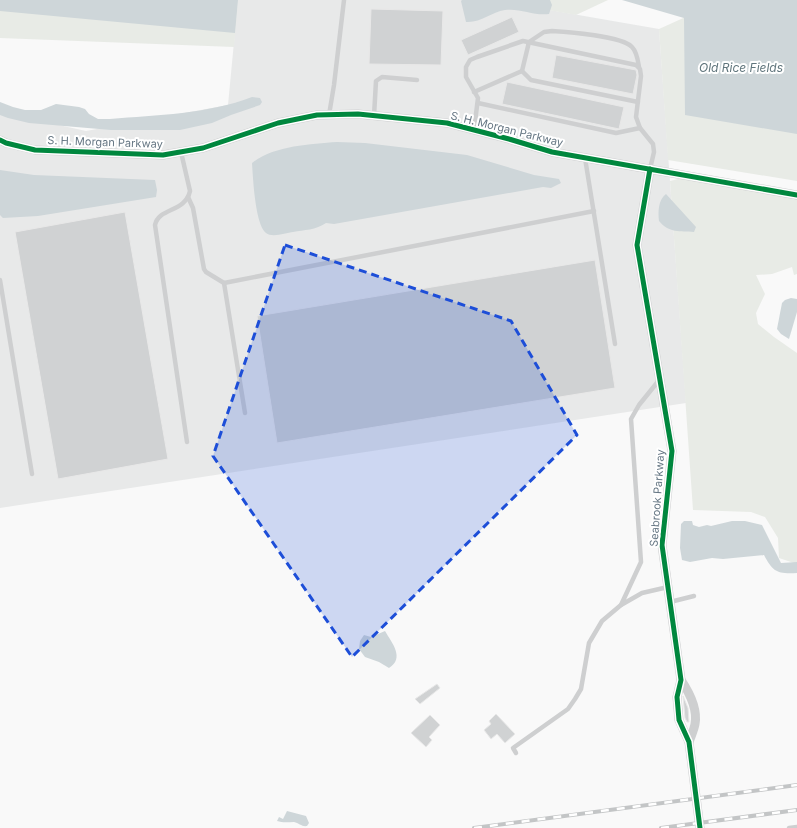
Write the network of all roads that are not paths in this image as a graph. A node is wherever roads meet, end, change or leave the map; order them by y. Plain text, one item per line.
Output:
1 (344, 0) edge
2 (529, 42) junction
3 (640, 69) junction
4 (522, 71) junction
5 (417, 80) dead end
6 (474, 92) junction
7 (638, 102) junction
8 (478, 103) junction
9 (329, 115) junction
10 (374, 116) junction
11 (640, 128) junction
12 (474, 130) junction
13 (0, 140) edge
14 (181, 152) junction
15 (585, 158) junction
16 (650, 169) junction
17 (797, 195) edge
18 (188, 197) junction
19 (594, 211) junction
20 (0, 280) edge
21 (224, 283) junction
22 (615, 344) dead end
23 (660, 379) junction
24 (246, 413) dead end
25 (188, 442) dead end
26 (32, 474) dead end
27 (668, 587) junction
28 (694, 596) dead end
29 (670, 602) junction
30 (622, 605) junction
31 (681, 680) junction
32 (689, 742) junction
33 (516, 753) dead end
34 (797, 827) edge
35 (700, 828) edge
36 (789, 828) edge

1 - 9 lane
2 - 3 lane
2 - 3 lane
2 - 4 lane
2 - 6 lane
3 - 7 lane
4 - 6 lane
4 - 7 lane
5 - 10 lane
6 - 8 lane
7 - 11 lane
8 - 11 lane
8 - 12 lane
9 - 10 street, S. H. Morgan Parkway
9 - 14 street, S. H. Morgan Parkway
10 - 12 street, S. H. Morgan Parkway
11 - 16 lane
12 - 15 street, S. H. Morgan Parkway
13 - 14 street, S. H. Morgan Parkway
14 - 18 lane
15 - 16 street, S. H. Morgan Parkway
15 - 19 lane
16 - 17 street, S. H. Morgan Parkway
16 - 23 street, Seabrook Parkway
18 - 21 lane
18 - 25 lane
19 - 21 lane
19 - 22 lane
20 - 26 lane
21 - 24 lane
23 - 27 street, Seabrook Parkway
23 - 30 lane
27 - 29 street, Seabrook Parkway
27 - 30 lane
28 - 29 lane
29 - 31 street, Seabrook Parkway
30 - 33 lane
31 - 32 street, Seabrook Parkway
31 - 32 street, Seabrook Parkway
32 - 35 street, Seabrook Parkway
34 - 36 lane

